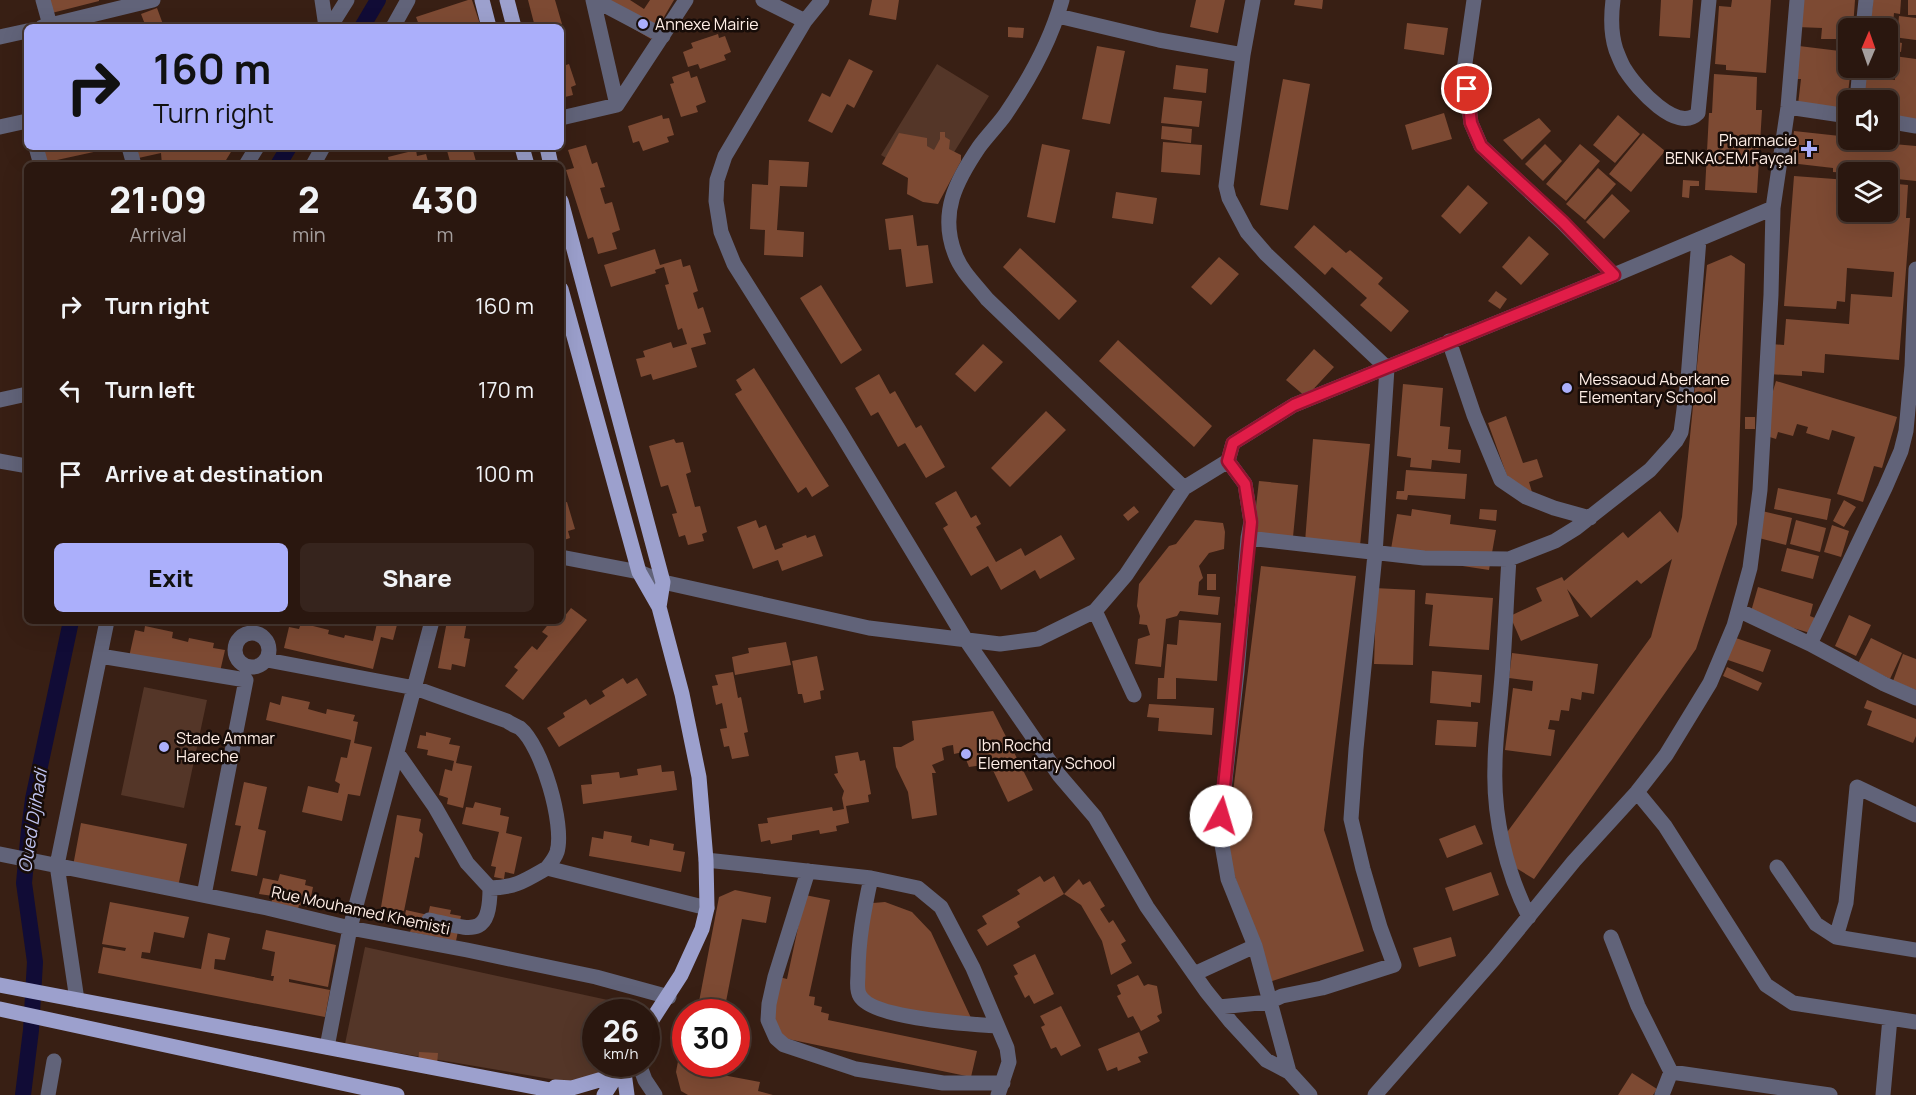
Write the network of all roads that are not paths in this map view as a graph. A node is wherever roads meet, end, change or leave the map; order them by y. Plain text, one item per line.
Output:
1 (43, 0) edge
2 (153, 0) edge
3 (322, 0) edge
4 (347, 0) edge
5 (408, 0) edge
6 (482, 0) edge
7 (507, 0) edge
8 (594, 0) edge
9 (686, 0) edge
10 (763, 0) edge
11 (822, 0) edge
12 (1062, 0) edge
13 (1253, 0) edge
14 (1474, 0) edge
15 (1613, 0) edge
16 (1709, 0) edge
17 (1797, 0) edge
18 (1866, 0) edge
19 (1058, 16) junction
20 (1864, 18) edge
21 (806, 21) junction
22 (46, 24) edge
23 (54, 24) edge
24 (327, 24) edge
25 (330, 24) edge
26 (395, 24) edge
27 (488, 24) edge
28 (513, 24) edge
29 (24, 32) edge
30 (663, 36) junction
31 (0, 38) edge
32 (1243, 55) junction
33 (617, 105) junction
34 (1788, 107) junction
35 (1838, 114) edge
36 (564, 117) edge
37 (24, 122) edge
38 (1898, 124) edge
39 (1916, 126) edge
40 (0, 127) edge
41 (1773, 208) junction
42 (564, 212) edge
43 (1699, 239) junction
44 (1916, 269) edge
45 (1614, 275) junction
46 (564, 300) edge
47 (1449, 341) junction
48 (1387, 368) junction
49 (24, 395) edge
50 (0, 400) edge
51 (0, 461) edge
52 (1228, 461) junction
53 (24, 465) edge
54 (1184, 488) junction
55 (1590, 518) junction
56 (1248, 538) junction
57 (1375, 554) junction
58 (564, 558) edge
59 (1509, 559) junction
60 (639, 572) junction
61 (663, 582) junction
62 (658, 607) junction
63 (1095, 611) junction
64 (1740, 611) junction
65 (106, 624) edge
66 (431, 624) edge
67 (966, 640) junction
68 (1810, 644) junction
69 (99, 656) junction
70 (267, 660) junction
71 (248, 673) junction
72 (415, 688) junction
73 (1134, 695) dead end
74 (1916, 698) edge
75 (398, 754) junction
76 (1637, 792) junction
77 (1916, 815) edge
78 (0, 854) edge
79 (706, 860) junction
80 (51, 863) junction
81 (1777, 867) dead end
82 (547, 868) junction
83 (808, 871) junction
84 (871, 878) junction
85 (490, 888) junction
86 (204, 895) junction
87 (707, 908) junction
88 (1529, 917) junction
89 (429, 920) dead end
90 (350, 928) junction
91 (1611, 937) dead end
92 (1836, 937) junction
93 (1255, 946) junction
94 (1916, 950) edge
95 (1194, 974) junction
96 (3, 986) edge
97 (669, 997) junction
98 (77, 1000) junction
99 (1269, 1002) junction
100 (1219, 1007) junction
101 (1, 1009) edge
102 (660, 1010) edge
103 (1890, 1018) junction
104 (1916, 1022) edge
105 (997, 1026) junction
106 (327, 1047) junction
107 (54, 1061) dead end
108 (1289, 1072) junction
109 (1671, 1072) junction
110 (599, 1077) edge
111 (615, 1077) edge
112 (623, 1077) edge
113 (644, 1077) edge
114 (534, 1086) junction
115 (1000, 1089) edge
116 (567, 1094) edge
117 (48, 1095) edge
118 (398, 1095) edge
119 (604, 1095) edge
120 (627, 1095) edge
121 (655, 1095) edge
122 (1310, 1095) edge
123 (1375, 1095) edge
124 (1662, 1095) edge
125 (1830, 1095) edge
126 (1883, 1095) edge

1 - 22 street
2 - 23 street
3 - 24 street
4 - 25 street
5 - 26 street
6 - 27 main road
7 - 28 main road
8 - 30 street
8 - 33 street
9 - 30 street
10 - 21 street
11 - 21 street
12 - 19 street
13 - 32 street
14 - 45 street
15 - 16 street
17 - 34 street
18 - 20 street
19 - 32 street
19 - 54 street
21 - 67 street
29 - 31 street
30 - 33 street
32 - 48 street
33 - 36 street
34 - 35 street
34 - 41 street
37 - 40 street
38 - 39 street
41 - 43 street
41 - 64 street
42 - 61 main road
43 - 45 street
43 - 55 street
44 - 68 street
45 - 47 street
46 - 60 main road
47 - 48 street
47 - 55 street
48 - 52 street
48 - 57 street
49 - 50 street
51 - 53 street
52 - 54 street
52 - 56 street
54 - 63 street
55 - 59 street
56 - 57 street
56 - 93 street
57 - 59 street
57 - 99 street
58 - 60 street
59 - 88 street
60 - 61 street
60 - 62 main road
61 - 62 main road
61 - 67 street
62 - 79 main road
63 - 67 street
63 - 73 street
64 - 68 street
64 - 76 street
65 - 69 street
66 - 72 street
67 - 95 street
68 - 74 street
69 - 71 street
69 - 80 street
70 - 71 street
70 - 71 street
70 - 72 street
71 - 86 street
72 - 75 street
72 - 82 street
75 - 85 street
75 - 90 street
76 - 88 street
76 - 103 street
77 - 92 street
78 - 80 street, Rue Mouhamed Khemisti
79 - 83 street
79 - 87 main road
80 - 86 street, Rue Mouhamed Khemisti
80 - 98 street
81 - 92 street
82 - 85 street
82 - 87 street
83 - 84 street
83 - 115 street
84 - 105 street
84 - 105 street
85 - 89 street
86 - 90 street, Rue Mouhamed Khemisti
87 - 97 main road
88 - 123 street
90 - 97 street, Rue Mouhamed Khemisti
90 - 106 street
91 - 109 street
92 - 94 street
93 - 95 street
93 - 99 street
95 - 100 street
96 - 98 main road
97 - 102 main road
98 - 106 main road
99 - 100 street
99 - 108 street
100 - 108 street
101 - 118 main road
103 - 104 street
103 - 126 street
105 - 115 street
106 - 114 main road
107 - 117 street
108 - 122 street
109 - 124 street
109 - 125 street
110 - 114 main road
111 - 119 main road
112 - 120 main road
113 - 121 street
114 - 116 main road

